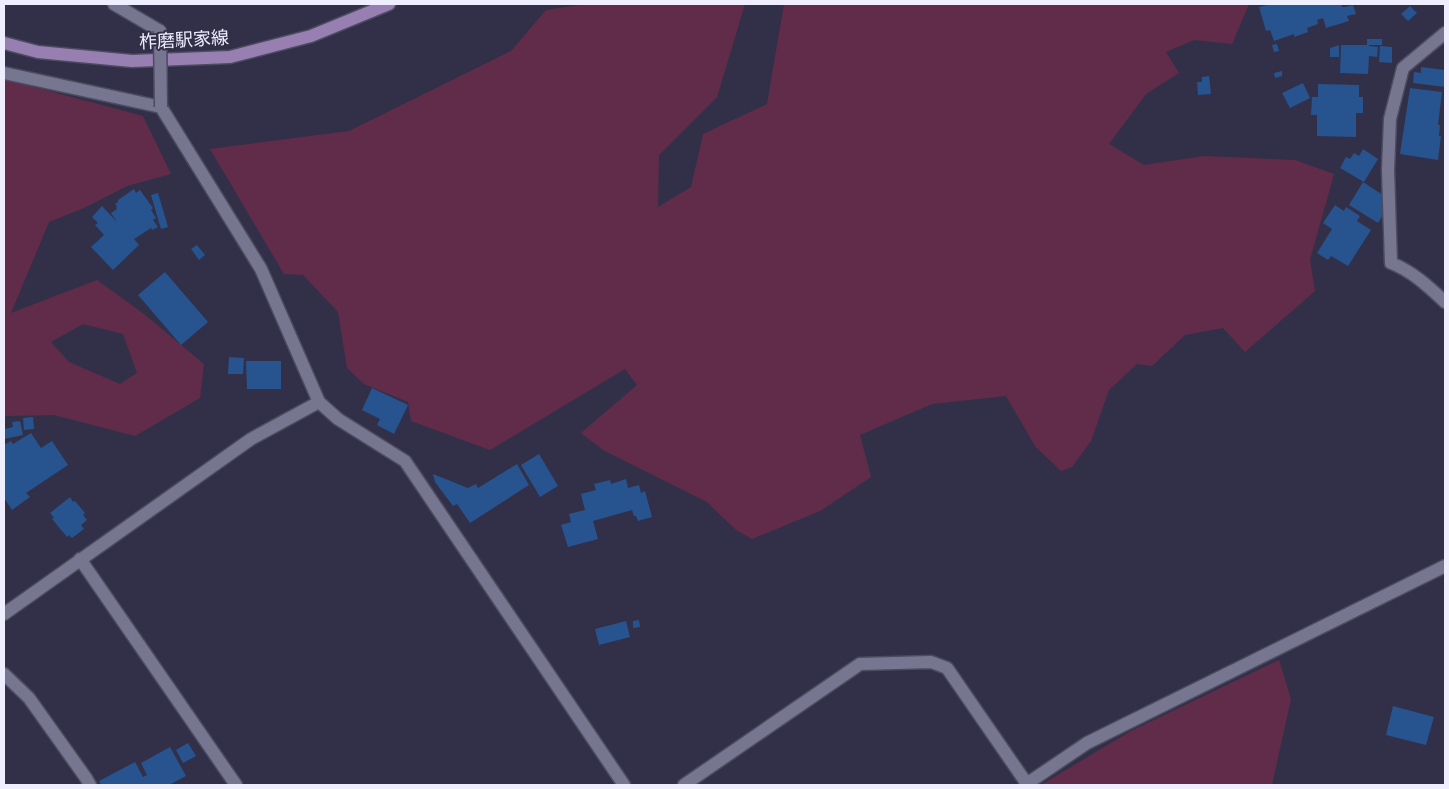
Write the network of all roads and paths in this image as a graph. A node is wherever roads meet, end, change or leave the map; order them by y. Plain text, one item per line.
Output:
1 (114, 4) edge
2 (389, 4) edge
3 (1445, 33) edge
4 (4, 43) edge
5 (4, 73) edge
6 (161, 107) junction
7 (1445, 302) edge
8 (319, 402) junction
9 (80, 559) junction
10 (1445, 566) edge
11 (4, 614) edge
12 (4, 674) edge
13 (1026, 784) edge
14 (90, 785) edge
15 (236, 785) edge
16 (624, 785) edge
17 (684, 785) edge

1 - 6 street, bridge
2 - 4 main road, 柞磨駅家線
3 - 7 street
5 - 6 street
6 - 8 street
8 - 9 street
8 - 16 street
9 - 11 street
9 - 15 street
10 - 13 street
12 - 14 street
13 - 17 street

